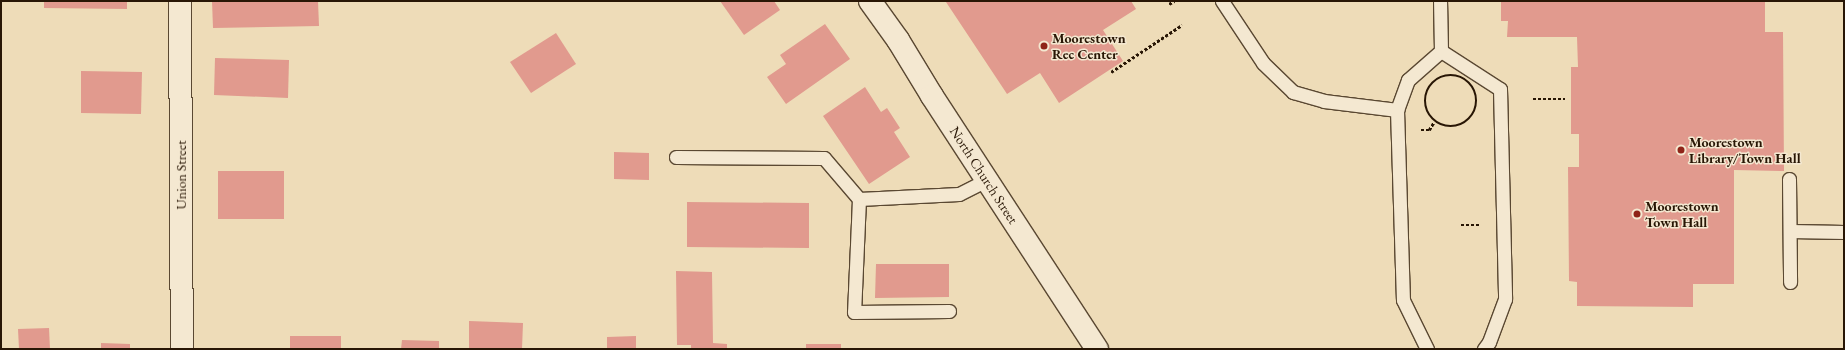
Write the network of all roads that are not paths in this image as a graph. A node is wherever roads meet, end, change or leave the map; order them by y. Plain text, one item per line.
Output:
1 (180, 1) edge
2 (870, 1) edge
3 (1222, 1) edge
4 (1440, 1) edge
5 (1441, 51) junction
6 (1397, 110) junction
7 (676, 157) dead end
8 (1790, 179) dead end
9 (987, 180) junction
10 (859, 199) junction
11 (1790, 231) junction
12 (1844, 232) edge
13 (1790, 282) dead end
14 (949, 311) dead end
15 (182, 349) edge
16 (1097, 349) edge
17 (1427, 349) edge
18 (1484, 349) edge

1 - 15 main road, Union Street
2 - 9 main road, North Church Street
3 - 6 lane
4 - 5 lane
5 - 6 lane
5 - 18 lane
6 - 17 lane
7 - 10 lane
8 - 11 lane
9 - 10 lane
9 - 16 main road, North Church Street
10 - 14 lane
11 - 12 lane
11 - 13 lane

